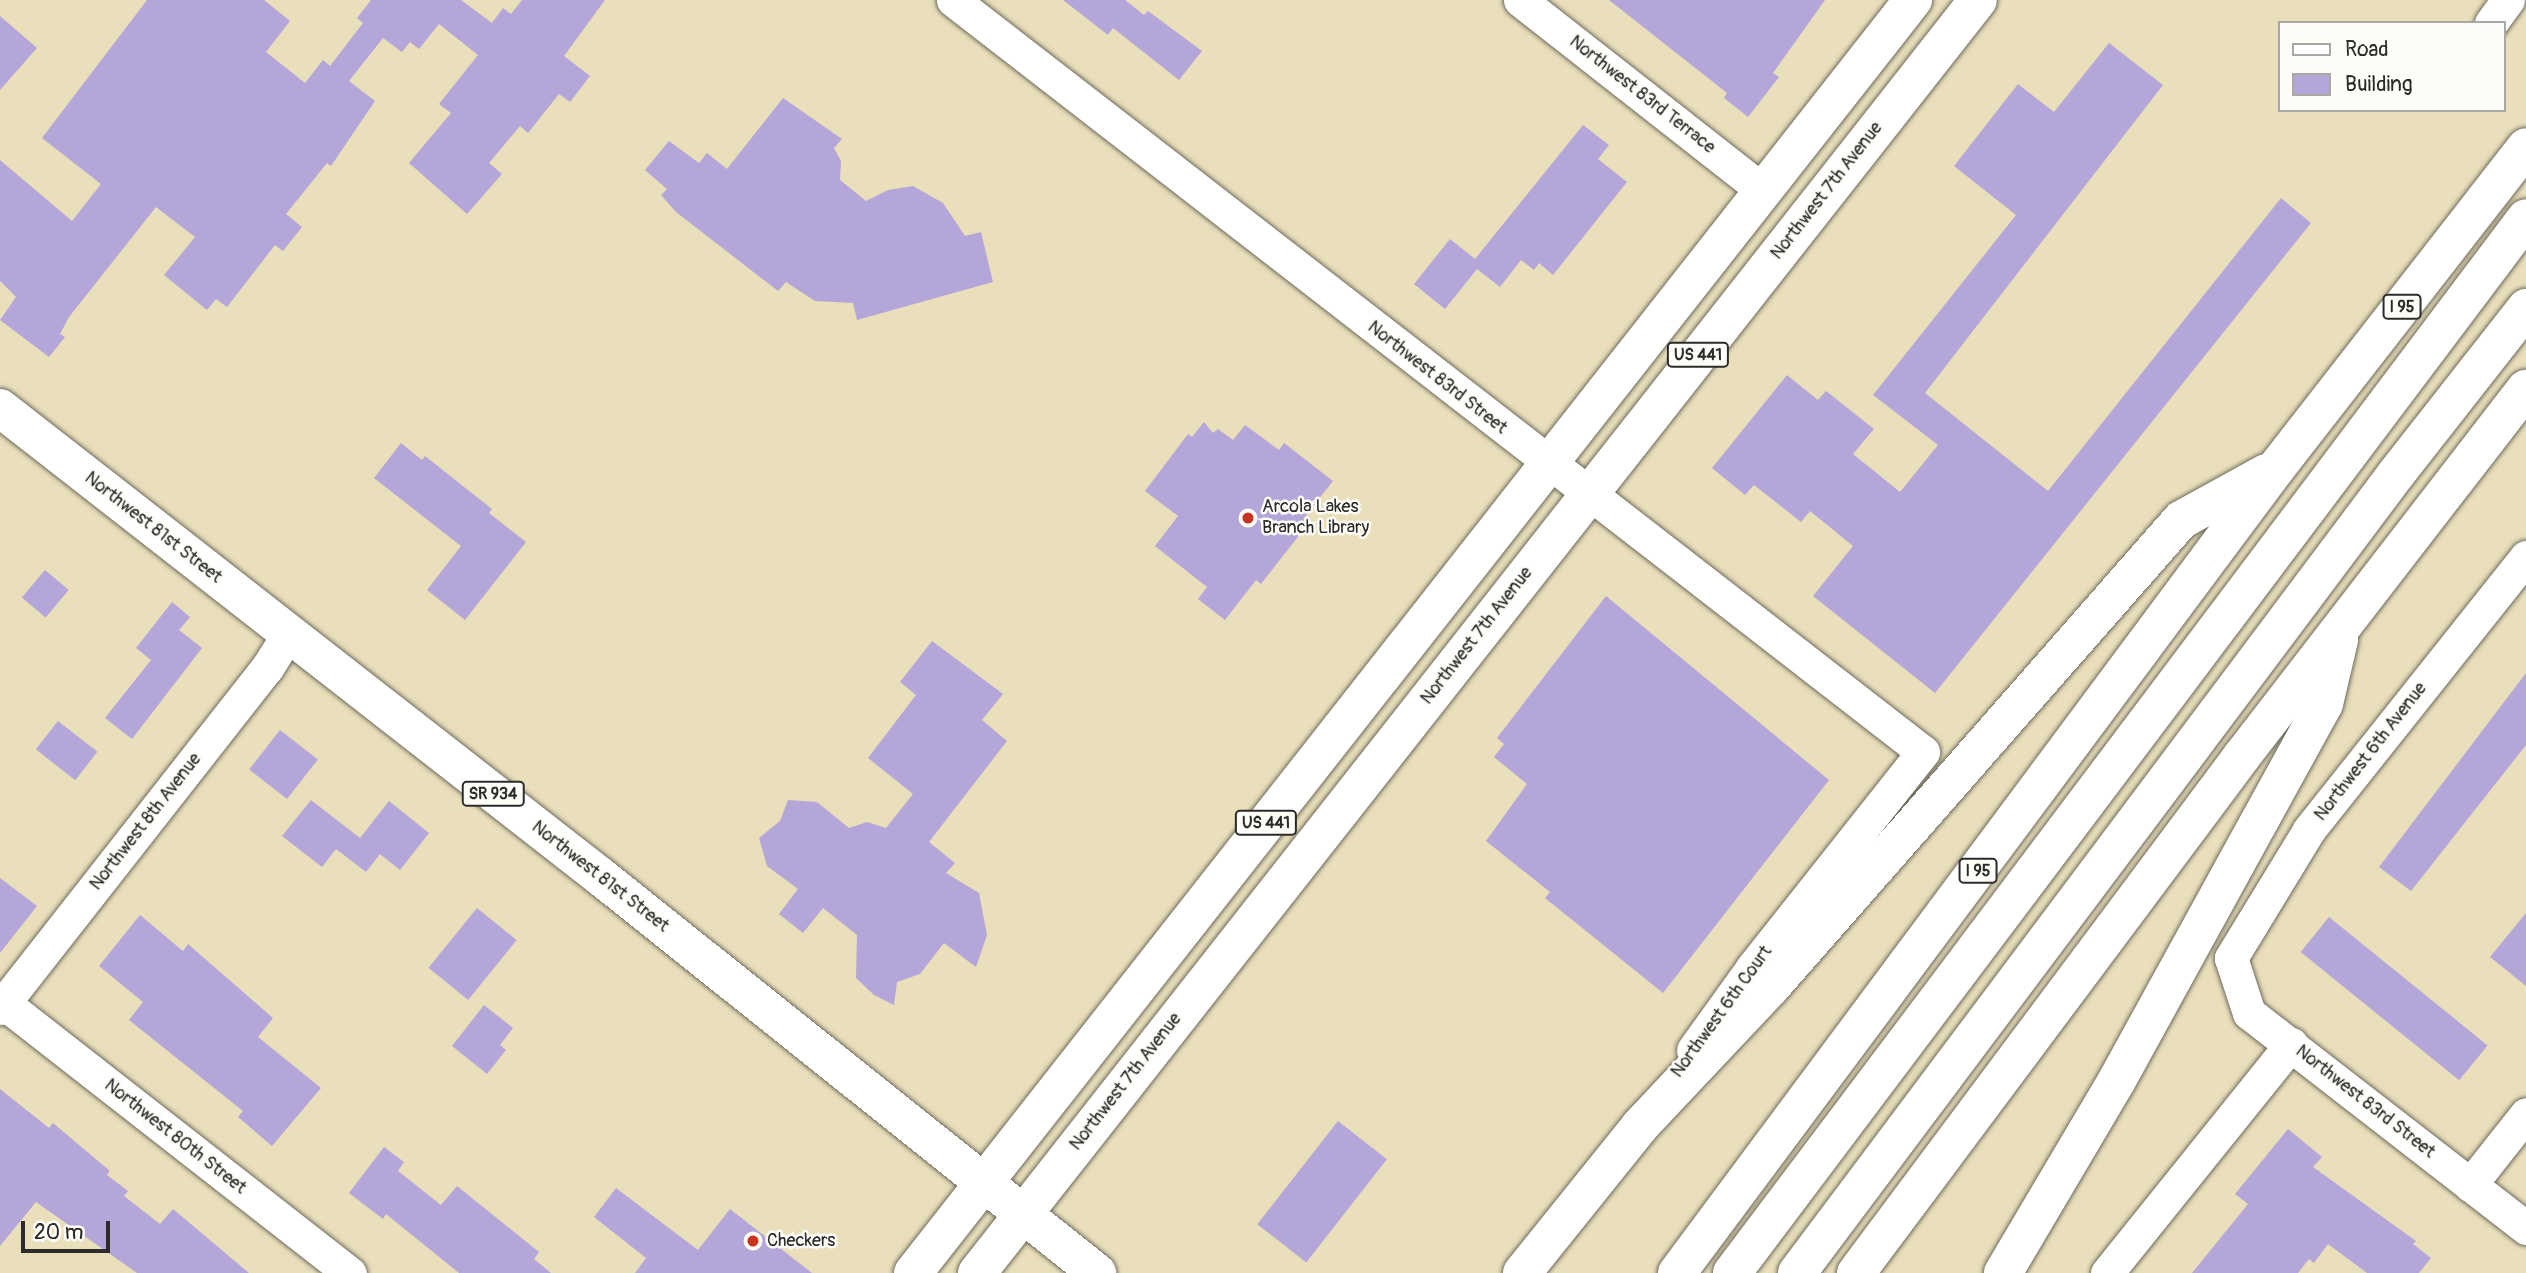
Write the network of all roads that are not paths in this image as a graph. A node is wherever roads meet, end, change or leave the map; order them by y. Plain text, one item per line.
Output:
1 (953, 0) edge
2 (1520, 0) edge
3 (1913, 0) edge
4 (1978, 0) edge
5 (2508, 0) edge
6 (2492, 21) edge
7 (2526, 147) edge
8 (1764, 191) junction
9 (2526, 218) edge
10 (2526, 308) edge
11 (2526, 389) edge
12 (0, 408) edge
13 (1549, 465) junction
14 (2277, 467) junction
15 (1588, 496) junction
16 (2526, 557) edge
17 (2342, 626) junction
18 (288, 634) junction
19 (1923, 752) joint
20 (2231, 958) joint
21 (1, 1004) edge
22 (2291, 1044) junction
23 (2526, 1114) edge
24 (1640, 1126) junction
25 (984, 1182) junction
26 (2470, 1185) junction
27 (1023, 1214) junction
28 (2526, 1228) edge
29 (350, 1273) edge
30 (913, 1273) edge
31 (977, 1273) edge
32 (1097, 1273) edge
33 (1522, 1273) edge
34 (1676, 1273) edge
35 (1732, 1273) edge
36 (1797, 1273) edge
37 (1856, 1273) edge
38 (2003, 1273) edge
39 (2107, 1273) edge

1 - 13 street, Northwest 83rd Street
2 - 8 street, Northwest 83rd Terrace
3 - 8 main road, US 441
4 - 15 main road, Northwest 7th Avenue / US 441
5 - 6 street
7 - 14 main road, I 95
8 - 13 main road, US 441
9 - 35 main road
10 - 36 main road
11 - 17 main road
12 - 18 main road, Northwest 81st Street / SR 934
13 - 15 street, Northwest 83rd Street
13 - 25 main road, US 441
14 - 24 main road
14 - 34 main road, I 95
15 - 19 street, Northwest 83rd Street
15 - 27 main road, Northwest 7th Avenue / US 441
16 - 20 street, Northwest 6th Avenue
17 - 37 main road
17 - 38 main road
18 - 21 street, Northwest 8th Avenue
18 - 25 main road, Northwest 81st Street / SR 934
19 - 24 street, Northwest 6th Court
20 - 22 street, Northwest 83rd Street
21 - 29 street, Northwest 80th Street
22 - 26 street, Northwest 83rd Street
22 - 39 street
23 - 26 street
24 - 33 main road, Northwest 6th Court
25 - 27 main road, Northwest 81st Street / SR 934
25 - 30 main road, US 441
26 - 28 street, Northwest 83rd Street
27 - 31 main road, Northwest 7th Avenue / US 441
27 - 32 main road, Northwest 81st Street / SR 934

